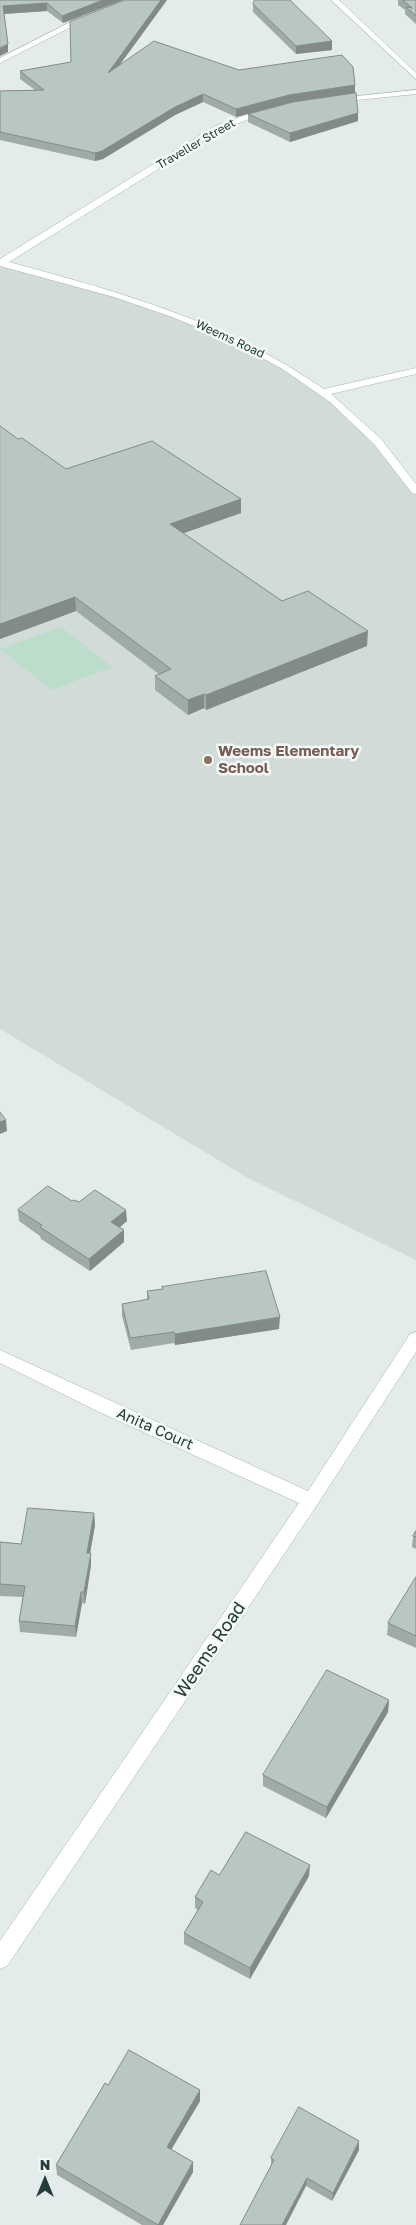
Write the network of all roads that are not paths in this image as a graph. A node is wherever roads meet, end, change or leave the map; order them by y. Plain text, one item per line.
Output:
1 (335, 0) edge
2 (95, 14) edge
3 (0, 62) edge
4 (416, 77) edge
5 (416, 92) edge
6 (331, 100) edge
7 (280, 107) edge
8 (0, 262) edge
9 (416, 371) edge
10 (325, 392) junction
11 (416, 491) edge
12 (416, 1338) edge
13 (0, 1356) edge
14 (311, 1500) junction
15 (0, 1959) edge

1 - 4 street
2 - 3 street
5 - 6 street
7 - 8 street, Traveller Street
8 - 10 street, Weems Road
9 - 10 street
10 - 11 street, Weems Road
12 - 14 street, Weems Road
13 - 14 street, Anita Court
14 - 15 street, Weems Road

